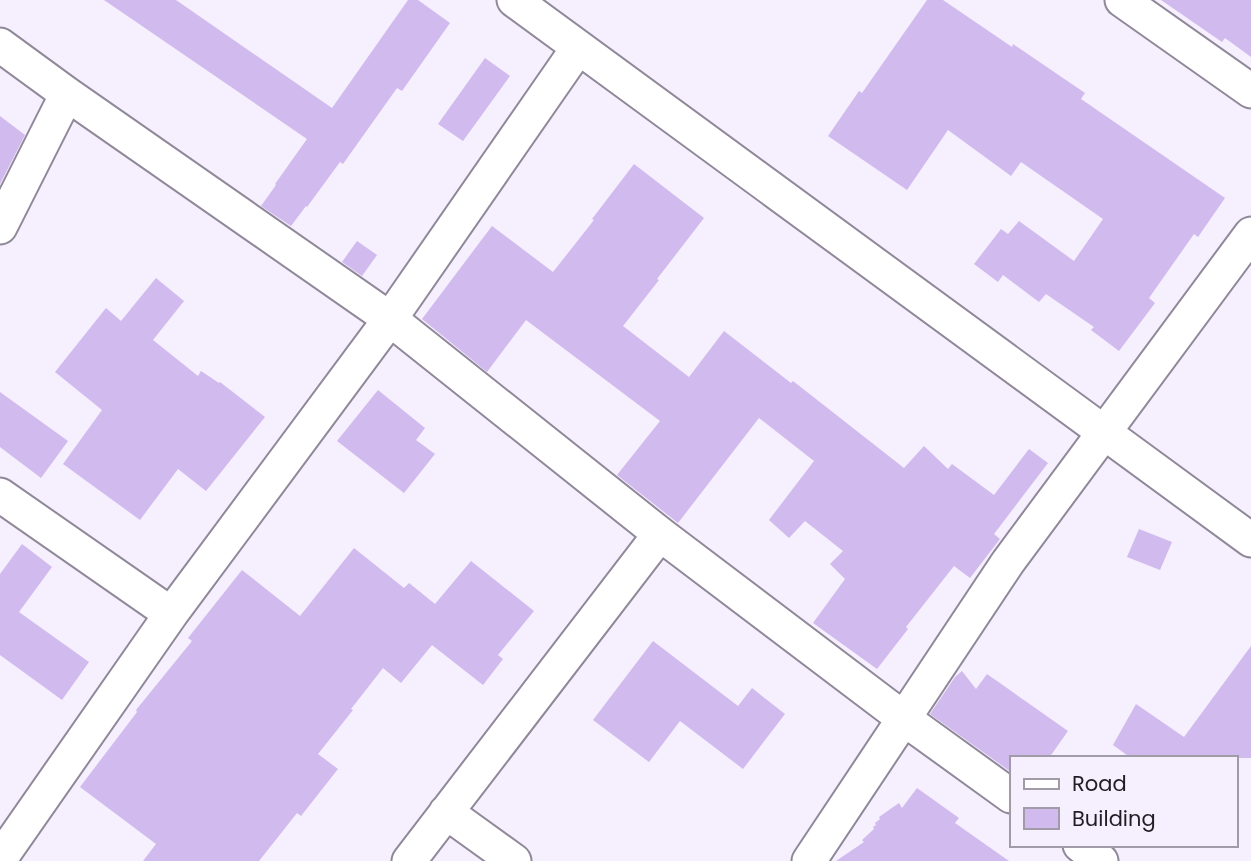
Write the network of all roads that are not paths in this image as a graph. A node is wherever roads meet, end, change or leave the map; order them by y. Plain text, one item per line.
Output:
1 (514, 0) edge
2 (1122, 0) edge
3 (0, 45) edge
4 (578, 48) junction
5 (1251, 90) edge
6 (66, 94) junction
7 (0, 227) edge
8 (1251, 234) edge
9 (390, 319) junction
10 (1103, 433) junction
11 (0, 495) edge
12 (660, 534) junction
13 (1251, 540) edge
14 (171, 614) junction
15 (903, 718) junction
16 (1010, 795) edge
17 (446, 812) junction
18 (1083, 847) edge
19 (0, 859) edge
20 (409, 861) edge
21 (514, 861) edge
22 (809, 861) edge
23 (1101, 861) edge

1 - 4 street
2 - 5 street
3 - 6 street
4 - 9 street
4 - 10 street
6 - 7 street
6 - 9 street
8 - 10 street
9 - 12 street
9 - 14 street
10 - 13 street
10 - 15 street
11 - 14 street
12 - 15 street
12 - 17 street
14 - 19 street
15 - 16 street
15 - 22 street
17 - 20 street
17 - 21 street
18 - 23 street

